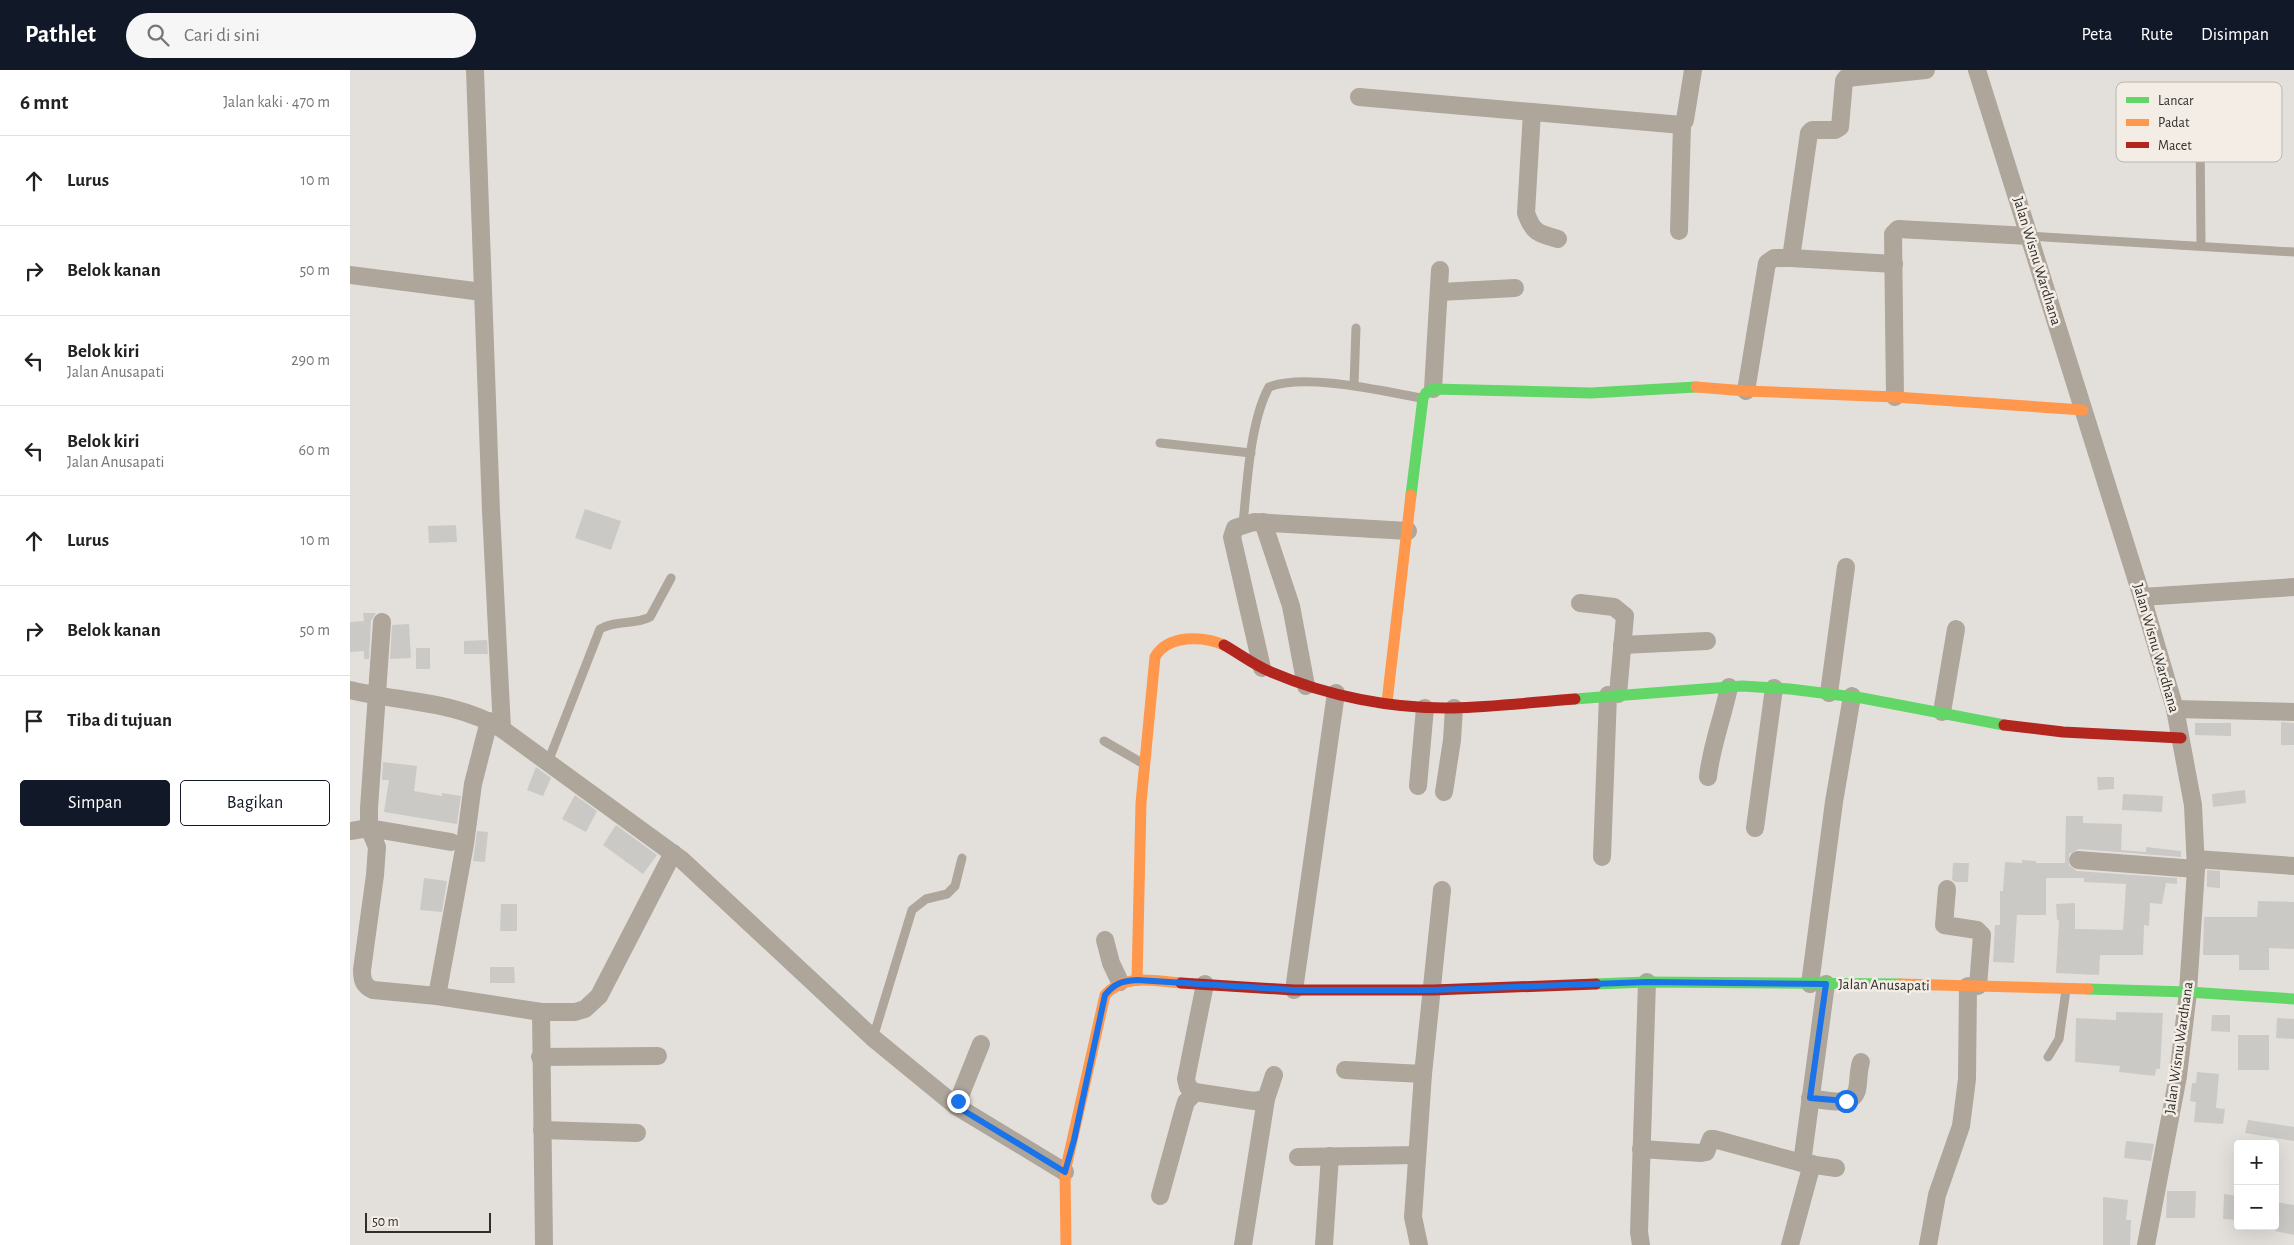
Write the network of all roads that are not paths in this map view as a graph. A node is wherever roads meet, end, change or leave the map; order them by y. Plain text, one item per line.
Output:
1 (475, 70) edge
2 (1693, 70) edge
3 (1926, 70) edge
4 (1977, 70) edge
5 (1359, 97) dead end
6 (1532, 112) junction
7 (1682, 125) junction
8 (2200, 162) edge
9 (1679, 230) dead end
10 (2029, 236) junction
11 (1558, 239) dead end
12 (2201, 245) junction
13 (2294, 252) edge
14 (1791, 258) junction
15 (1894, 264) junction
16 (1440, 270) dead end
17 (350, 275) edge
18 (1515, 288) dead end
19 (482, 292) junction
20 (1440, 292) junction
21 (1356, 328) dead end
22 (1354, 386) junction
23 (1746, 391) junction
24 (1428, 394) junction
25 (1896, 397) junction
26 (2083, 410) junction
27 (1160, 443) dead end
28 (1251, 453) junction
29 (1263, 522) junction
30 (1243, 524) junction
31 (1408, 531) junction
32 (1846, 567) dead end
33 (671, 578) dead end
34 (2294, 587) edge
35 (2142, 596) junction
36 (1580, 603) dead end
37 (382, 622) dead end
38 (1956, 629) dead end
39 (1707, 641) dead end
40 (1622, 645) junction
41 (1262, 668) junction
42 (1306, 686) junction
43 (1730, 687) junction
44 (1774, 688) junction
45 (350, 690) edge
46 (1336, 693) junction
47 (1829, 693) junction
48 (1613, 695) junction
49 (376, 696) junction
50 (1852, 696) junction
51 (1386, 702) junction
52 (1425, 708) junction
53 (1454, 708) junction
54 (2175, 709) junction
55 (1942, 712) junction
56 (2294, 712) edge
57 (496, 725) junction
58 (2181, 738) junction
59 (1104, 741) dead end
60 (548, 762) junction
61 (1144, 765) junction
62 (1708, 776) dead end
63 (1418, 786) dead end
64 (1444, 792) dead end
65 (369, 828) junction
66 (1756, 828) dead end
67 (350, 831) edge
68 (451, 842) dead end
69 (673, 853) junction
70 (1602, 857) dead end
71 (962, 858) dead end
72 (2078, 860) dead end
73 (2196, 864) junction
74 (2294, 866) edge
75 (1947, 889) dead end
76 (1442, 890) dead end
77 (1105, 940) dead end
78 (1129, 981) junction
79 (1647, 982) junction
80 (1205, 984) junction
81 (1818, 984) junction
82 (1973, 986) junction
83 (2066, 988) junction
84 (1294, 990) junction
85 (1433, 990) junction
86 (2188, 992) junction
87 (437, 996) junction
88 (2294, 999) edge
89 (541, 1012) junction
90 (873, 1038) junction
91 (981, 1044) dead end
92 (658, 1056) dead end
93 (2048, 1057) dead end
94 (540, 1058) junction
95 (1861, 1062) dead end
96 (1345, 1070) dead end
97 (1274, 1074) dead end
98 (1422, 1074) junction
99 (1195, 1092) junction
100 (1810, 1098) junction
101 (1266, 1099) junction
102 (956, 1106) junction
103 (542, 1130) junction
104 (636, 1133) dead end
105 (1641, 1149) junction
106 (1417, 1155) junction
107 (1330, 1156) junction
108 (1298, 1157) dead end
109 (1807, 1164) junction
110 (1066, 1168) junction
111 (1836, 1168) dead end
112 (1160, 1196) dead end
113 (544, 1245) edge
114 (1066, 1245) edge
115 (1242, 1245) edge
116 (1324, 1245) edge
117 (1419, 1245) edge
118 (1641, 1245) edge
119 (1657, 1245) edge
120 (1790, 1245) edge
121 (1928, 1245) edge
122 (2146, 1245) edge

1 - 19 street
2 - 7 street
3 - 14 street
4 - 10 street, Jalan Wisnu Wardhana
5 - 6 street
6 - 7 street
6 - 11 street
7 - 9 street
8 - 12 lane
10 - 12 lane
10 - 15 street
10 - 26 street, Jalan Wisnu Wardhana
12 - 13 lane
14 - 15 street
14 - 23 street
15 - 25 street
16 - 20 street
17 - 19 street
18 - 20 street
19 - 57 street
20 - 24 street
21 - 22 lane
22 - 24 lane
22 - 28 lane
23 - 24 street
23 - 25 street
24 - 31 street
25 - 26 street
26 - 35 street, Jalan Wisnu Wardhana
27 - 28 lane
28 - 30 lane
29 - 30 street
29 - 31 street
29 - 42 street
30 - 41 street
31 - 51 street
32 - 47 street
33 - 60 lane
34 - 35 street
35 - 54 street, Jalan Wisnu Wardhana
36 - 40 street
37 - 49 street
38 - 55 street
39 - 40 street
40 - 48 street
41 - 42 street
41 - 61 street
42 - 46 street
43 - 44 street
43 - 48 street
43 - 62 street
44 - 47 street
44 - 66 street
45 - 49 street
46 - 51 street
46 - 84 street
47 - 50 street
48 - 53 street
48 - 70 street
49 - 57 street
49 - 65 street
50 - 55 street
50 - 81 street
51 - 52 street
52 - 53 street
52 - 63 street
53 - 64 street
54 - 56 street
54 - 58 street, Jalan Wisnu Wardhana
55 - 58 street
57 - 60 street
57 - 87 street
58 - 73 street, Jalan Wisnu Wardhana
59 - 61 lane
60 - 69 street
61 - 78 street
65 - 67 street
65 - 68 street
65 - 87 street
69 - 89 street
69 - 90 street
71 - 90 lane
72 - 73 street
73 - 74 street
73 - 86 street, Jalan Wisnu Wardhana
75 - 82 street
76 - 85 street
77 - 78 street
78 - 80 street, Jalan Anusapati
78 - 110 street
79 - 81 street, Jalan Anusapati
79 - 85 street, Jalan Anusapati
79 - 105 street
80 - 84 street, Jalan Anusapati
80 - 99 street
81 - 82 street, Jalan Anusapati
81 - 100 street
82 - 83 street, Jalan Anusapati
82 - 121 street
83 - 86 street, Jalan Anusapati
83 - 93 lane
84 - 85 street, Jalan Anusapati
85 - 98 street
86 - 88 street, Jalan Anusapati
86 - 122 street, Jalan Wisnu Wardhana
87 - 89 street
89 - 94 street
90 - 102 street
91 - 102 street
92 - 94 street
94 - 103 street
95 - 100 street
96 - 98 street
97 - 101 street
98 - 106 street
99 - 101 street
99 - 112 street
100 - 109 street
101 - 115 street
102 - 110 street
103 - 104 street
103 - 113 street
105 - 109 street
105 - 118 street
106 - 107 street
106 - 117 street
107 - 108 street
107 - 116 street
109 - 111 street
109 - 120 street
110 - 114 street
118 - 119 street

